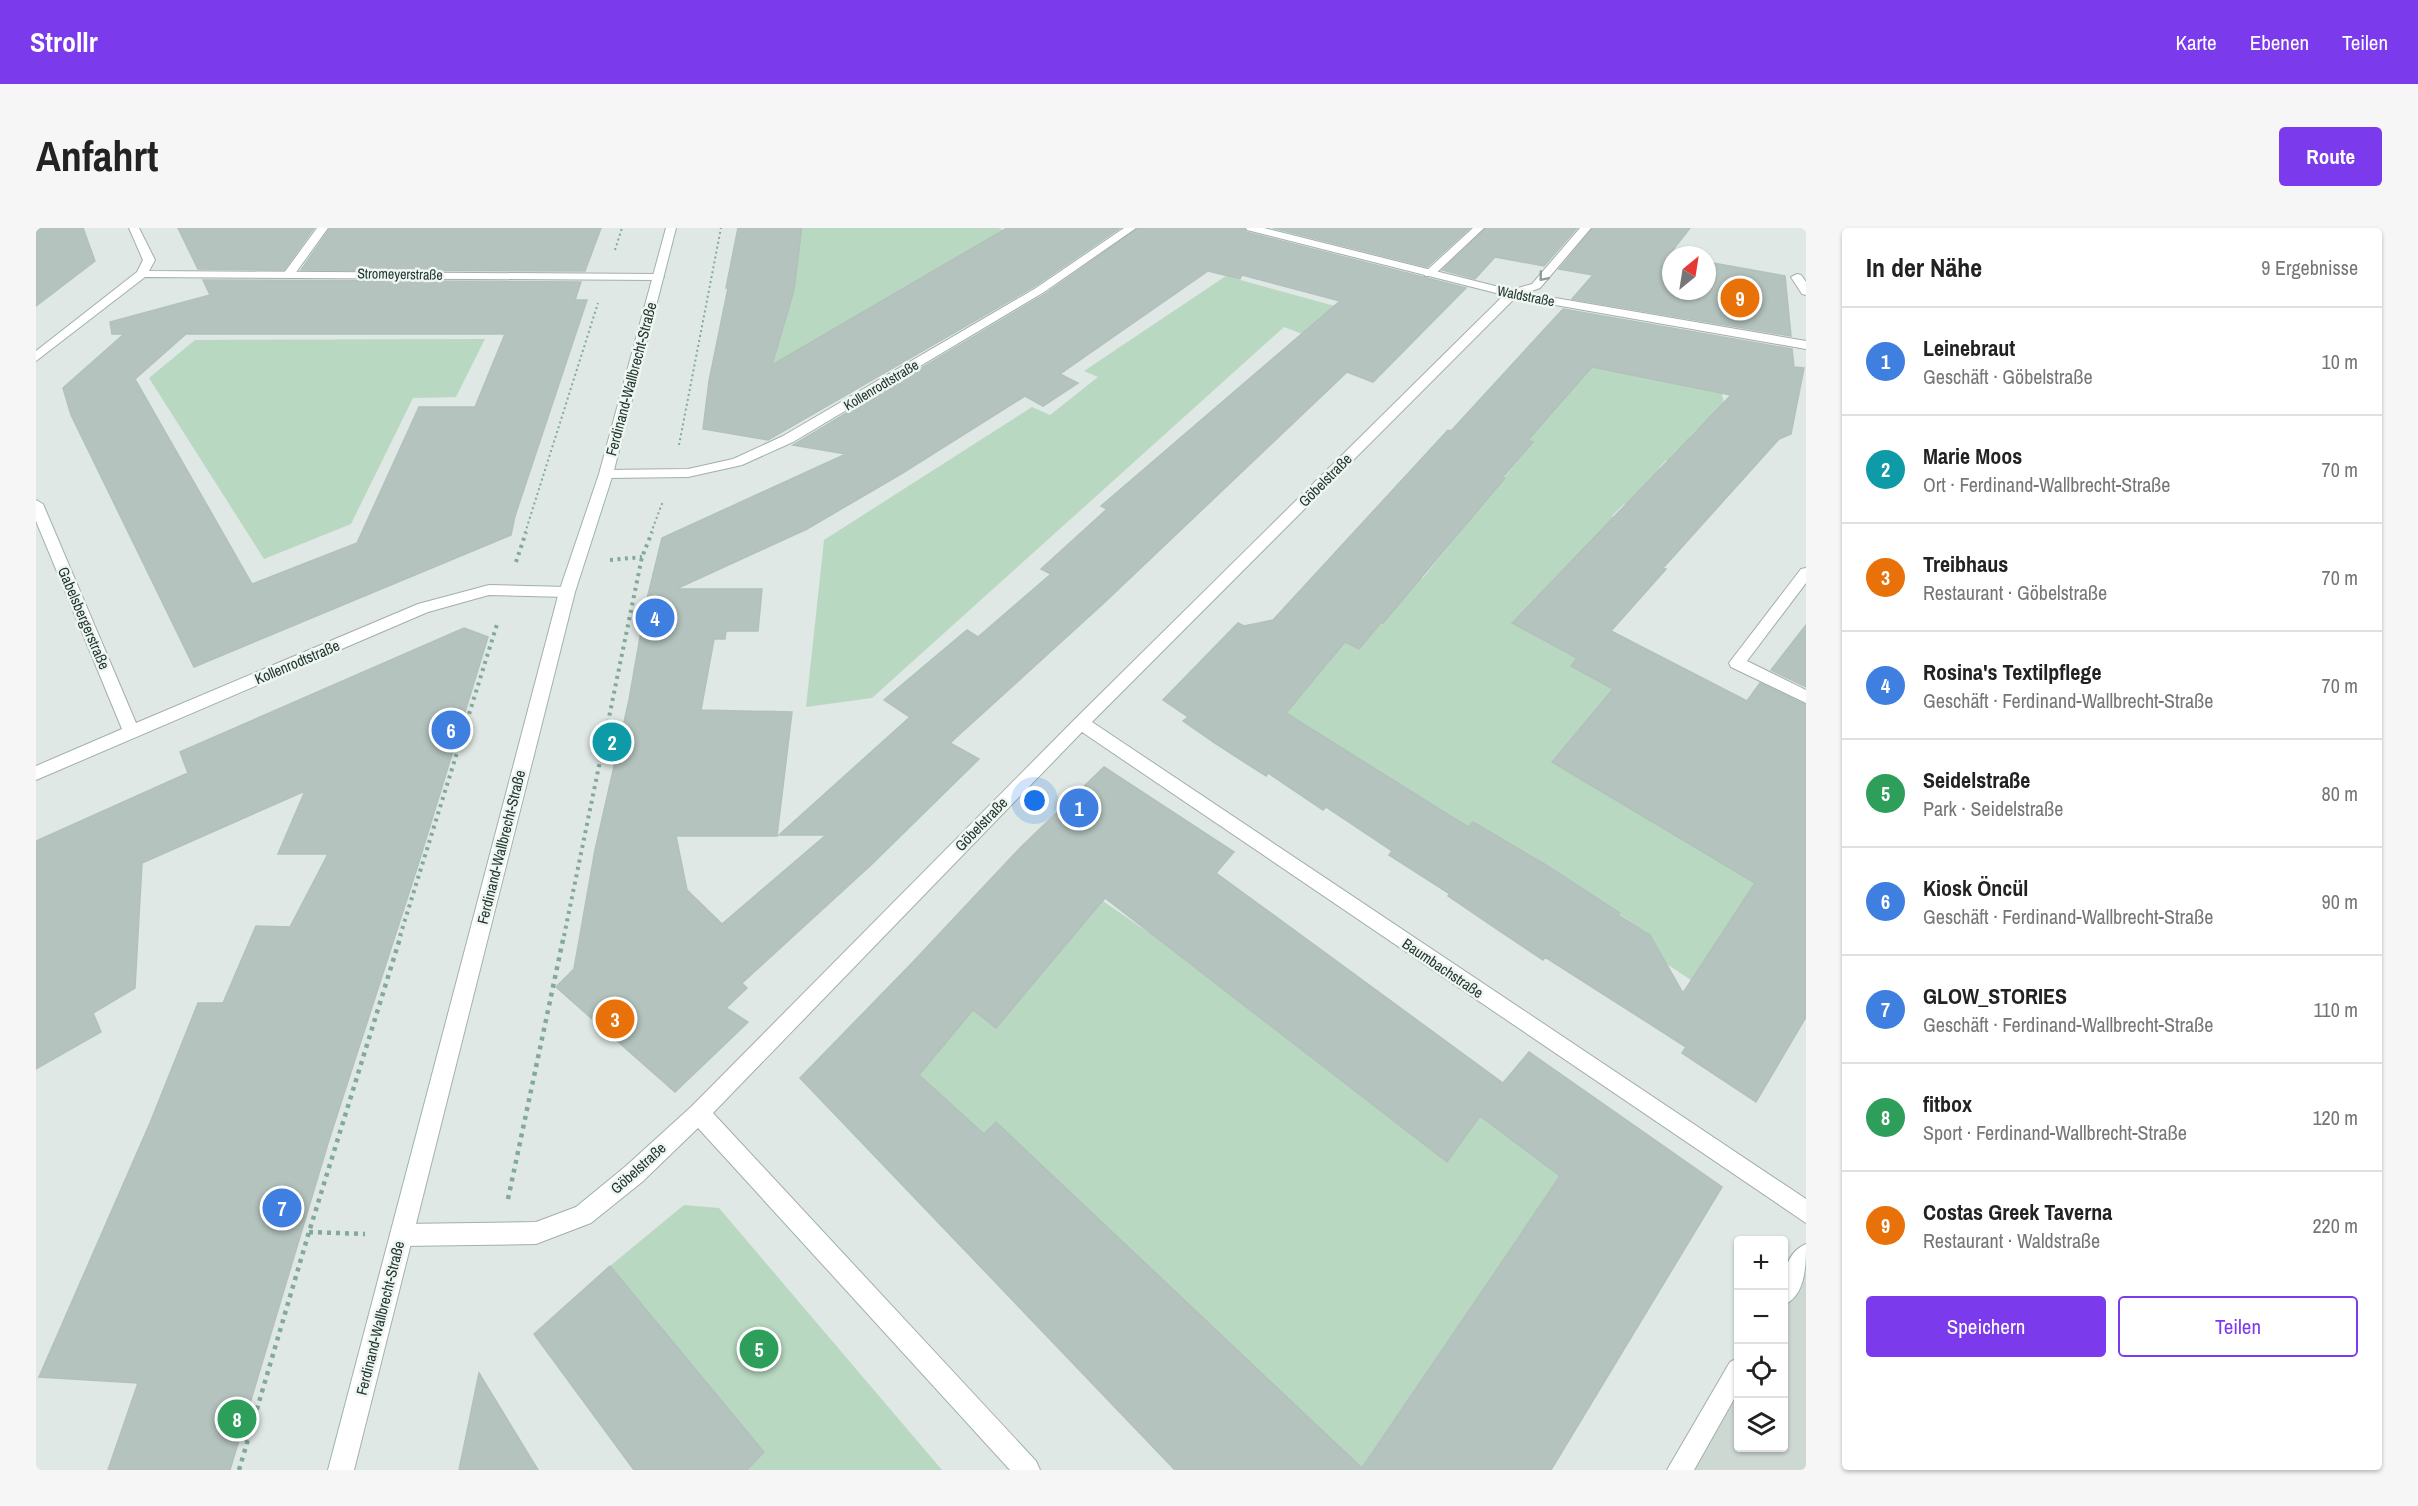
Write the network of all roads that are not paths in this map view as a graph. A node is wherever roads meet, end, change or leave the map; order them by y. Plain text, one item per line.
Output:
1 (134, 228) edge
2 (323, 228) edge
3 (671, 228) edge
4 (1131, 228) edge
5 (1251, 228) edge
6 (1479, 228) edge
7 (1586, 228) edge
8 (142, 273) junction
9 (291, 273) junction
10 (1429, 274) junction
11 (658, 277) junction
12 (1797, 277) dead end
13 (1806, 292) edge
14 (1512, 294) junction
15 (1806, 345) edge
16 (36, 357) edge
17 (606, 474) junction
18 (36, 504) edge
19 (1806, 573) edge
20 (567, 592) junction
21 (1806, 697) edge
22 (1081, 723) junction
23 (132, 733) junction
24 (36, 773) edge
25 (699, 1113) junction
26 (1806, 1212) edge
27 (401, 1235) junction
28 (1806, 1255) edge
29 (1786, 1290) edge
30 (1734, 1377) edge
31 (341, 1470) edge
32 (1027, 1470) edge
33 (1680, 1470) edge

1 - 8 street
2 - 9 street
3 - 11 street, Ferdinand-Wallbrecht-Straße
4 - 17 street, Kollenrodtstraße
5 - 10 street, Waldstraße
6 - 10 street
7 -> 14 street, Göbelstraße
8 - 9 street, Stromeyerstraße
8 - 16 street
9 - 11 street, Stromeyerstraße
10 - 14 street, Waldstraße
11 - 17 street, Ferdinand-Wallbrecht-Straße
12 - 13 street
14 - 15 street, Waldstraße
14 - 22 street, Göbelstraße
17 - 20 street, Ferdinand-Wallbrecht-Straße
18 - 23 street, Gabelsbergerstraße
19 - 21 street
20 - 23 street, Kollenrodtstraße
20 - 27 street, Ferdinand-Wallbrecht-Straße
22 - 25 street, Göbelstraße
22 - 26 street, Baumbachstraße
23 - 24 street, Kollenrodtstraße
25 - 27 street, Göbelstraße
25 - 32 street
27 - 31 street, Ferdinand-Wallbrecht-Straße
28 - 29 street
30 - 33 street

